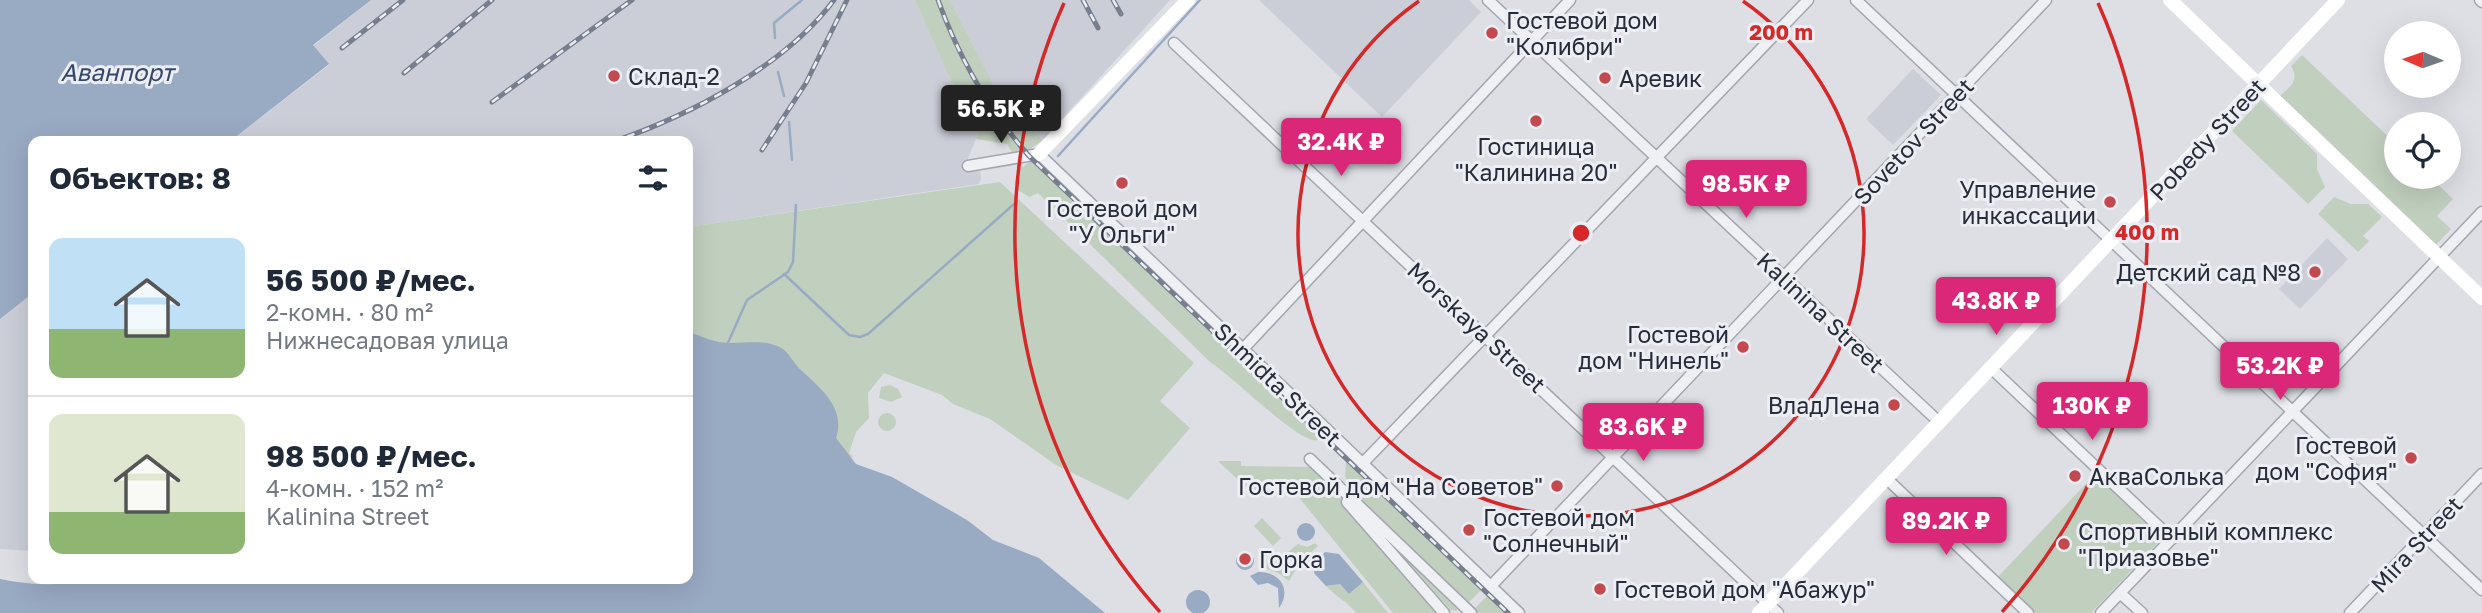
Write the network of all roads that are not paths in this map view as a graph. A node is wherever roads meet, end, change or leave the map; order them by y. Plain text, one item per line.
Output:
1 (1188, 0) edge
2 (1488, 0) edge
3 (1570, 0) edge
4 (1808, 0) edge
5 (1856, 0) edge
6 (2046, 0) edge
7 (2170, 0) edge
8 (2339, 0) edge
9 (1532, 41) junction
10 (1174, 43) dead end
11 (2258, 85) junction
12 (1956, 94) junction
13 (1039, 154) junction
14 (1658, 159) junction
15 (968, 166) dead end
16 (2482, 212) edge
17 (1364, 220) junction
18 (2111, 240) junction
19 (2439, 258) junction
20 (1784, 277) junction
21 (2482, 299) edge
22 (1487, 335) junction
23 (1242, 350) junction
24 (1991, 368) junction
25 (2293, 411) junction
26 (1939, 422) junction
27 (1615, 457) junction
28 (1362, 464) junction
29 (2482, 474) edge
30 (1886, 478) junction
31 (2424, 535) junction
32 (2172, 539) junction
33 (1491, 586) junction
34 (2482, 590) edge
35 (2120, 593) junction
36 (1768, 610) edge
37 (1467, 612) edge
38 (1444, 613) edge
39 (1519, 613) edge
40 (2028, 613) edge
41 (2101, 613) edge
42 (2142, 613) edge
43 (2350, 613) edge

1 - 13 street
2 - 9 street, Kalinina Street
3 - 9 street
4 - 14 street
5 - 12 street
6 - 12 street, Sovetov Street
7 - 11 street
8 - 11 street, Pobedy Street
9 - 14 street, Kalinina Street
9 - 17 street
10 - 17 street, Morskaya Street
11 - 18 street, Pobedy Street
11 - 19 street
12 - 18 street
12 - 20 street, Sovetov Street
13 - 15 street
13 - 23 street, Shmidta Street
14 - 20 street, Kalinina Street
14 - 22 street
16 - 19 street
17 - 22 street, Morskaya Street
17 - 23 street
18 - 24 street, Pobedy Street
18 - 25 street
19 - 21 street
19 - 25 street
20 - 26 street, Kalinina Street
20 - 27 street, Sovetov Street
22 - 27 street, Morskaya Street
22 - 28 street
23 - 28 street, Shmidta Street
24 - 26 street, Pobedy Street
24 - 32 street
25 - 31 street
25 - 32 street
26 - 30 street, Pobedy Street
27 - 33 street, Sovetov Street
27 - 36 street, Morskaya Street
28 - 33 street, Shmidta Street
29 - 31 street, Mira Street
30 - 36 street, Pobedy Street
30 - 40 street
31 - 34 street
31 - 43 street, Mira Street
32 - 35 street
33 - 39 street, Shmidta Street
35 - 41 street
35 - 42 street
37 - 38 street

